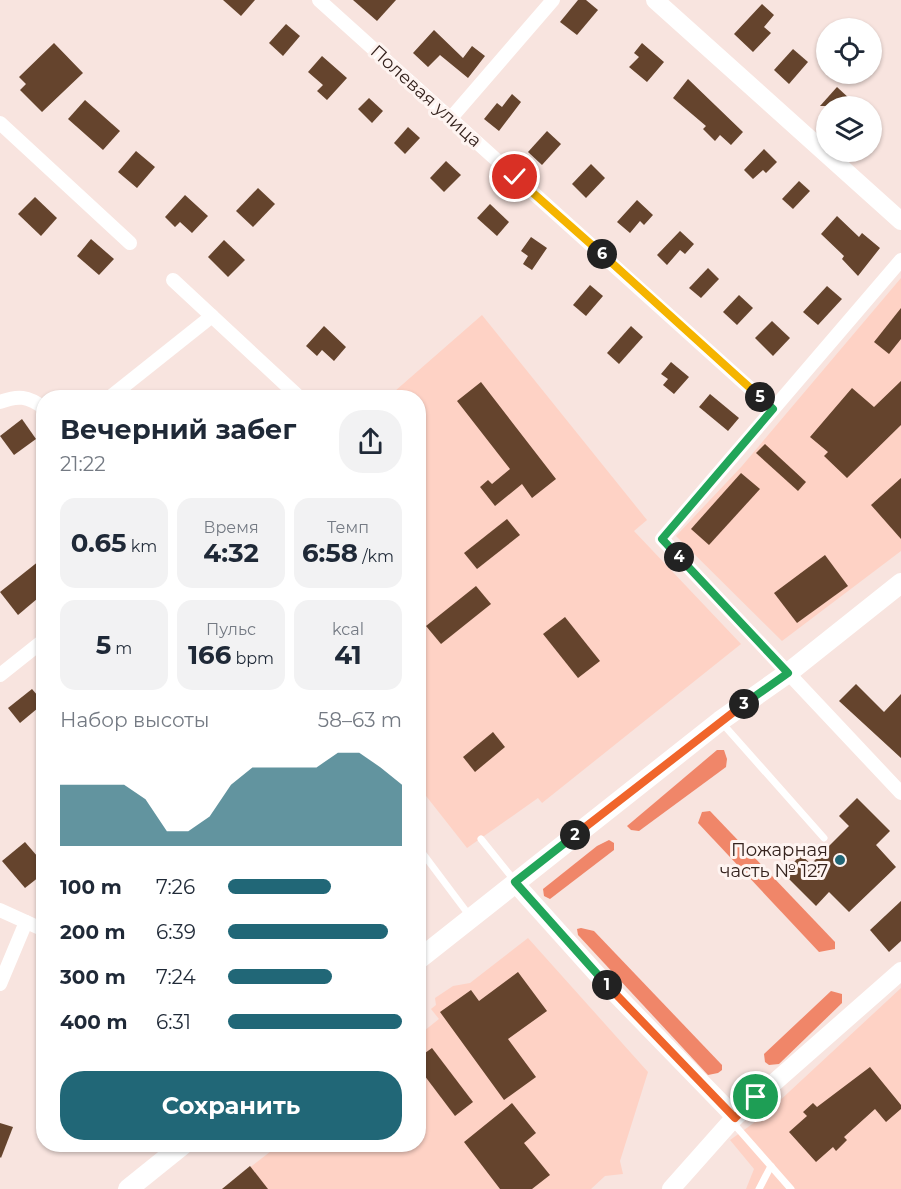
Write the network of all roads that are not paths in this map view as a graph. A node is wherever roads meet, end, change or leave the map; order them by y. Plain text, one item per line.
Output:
1 (319, 0) edge
2 (553, 0) edge
3 (655, 0) edge
4 (450, 118) junction
5 (0, 123) edge
6 (901, 221) edge
7 (130, 243) dead end
8 (901, 260) edge
9 (172, 280) dead end
10 (212, 316) junction
11 (119, 390) edge
12 (291, 390) edge
13 (0, 402) edge
14 (36, 403) edge
15 (773, 409) junction
16 (901, 583) edge
17 (36, 646) edge
18 (788, 673) junction
19 (0, 675) edge
20 (720, 721) junction
21 (901, 793) edge
22 (824, 838) dead end
23 (481, 839) dead end
24 (426, 858) edge
25 (515, 882) junction
26 (0, 910) edge
27 (471, 918) junction
28 (36, 924) edge
29 (36, 928) edge
30 (426, 954) edge
31 (901, 970) edge
32 (0, 984) edge
33 (733, 1120) junction
34 (174, 1152) edge
35 (771, 1166) junction
36 (128, 1189) edge
37 (671, 1189) edge
38 (759, 1189) edge
39 (791, 1189) edge

1 - 4 street, Полевая улица
2 - 4 street
3 - 6 street
4 - 15 street, Полевая улица
5 - 7 street
8 - 15 street
9 - 10 street
10 - 11 street
10 - 12 street
13 - 14 street
15 - 18 street
16 - 18 main road
17 - 19 street
18 - 20 main road
18 - 21 street
20 - 22 lane
20 - 25 main road
23 - 25 lane
24 - 27 lane
25 - 27 main road
25 - 33 street
26 - 28 street
27 - 30 main road
29 - 32 street
31 - 33 street
33 - 35 lane
33 - 37 street
34 - 36 main road
35 - 38 lane
35 - 39 lane

